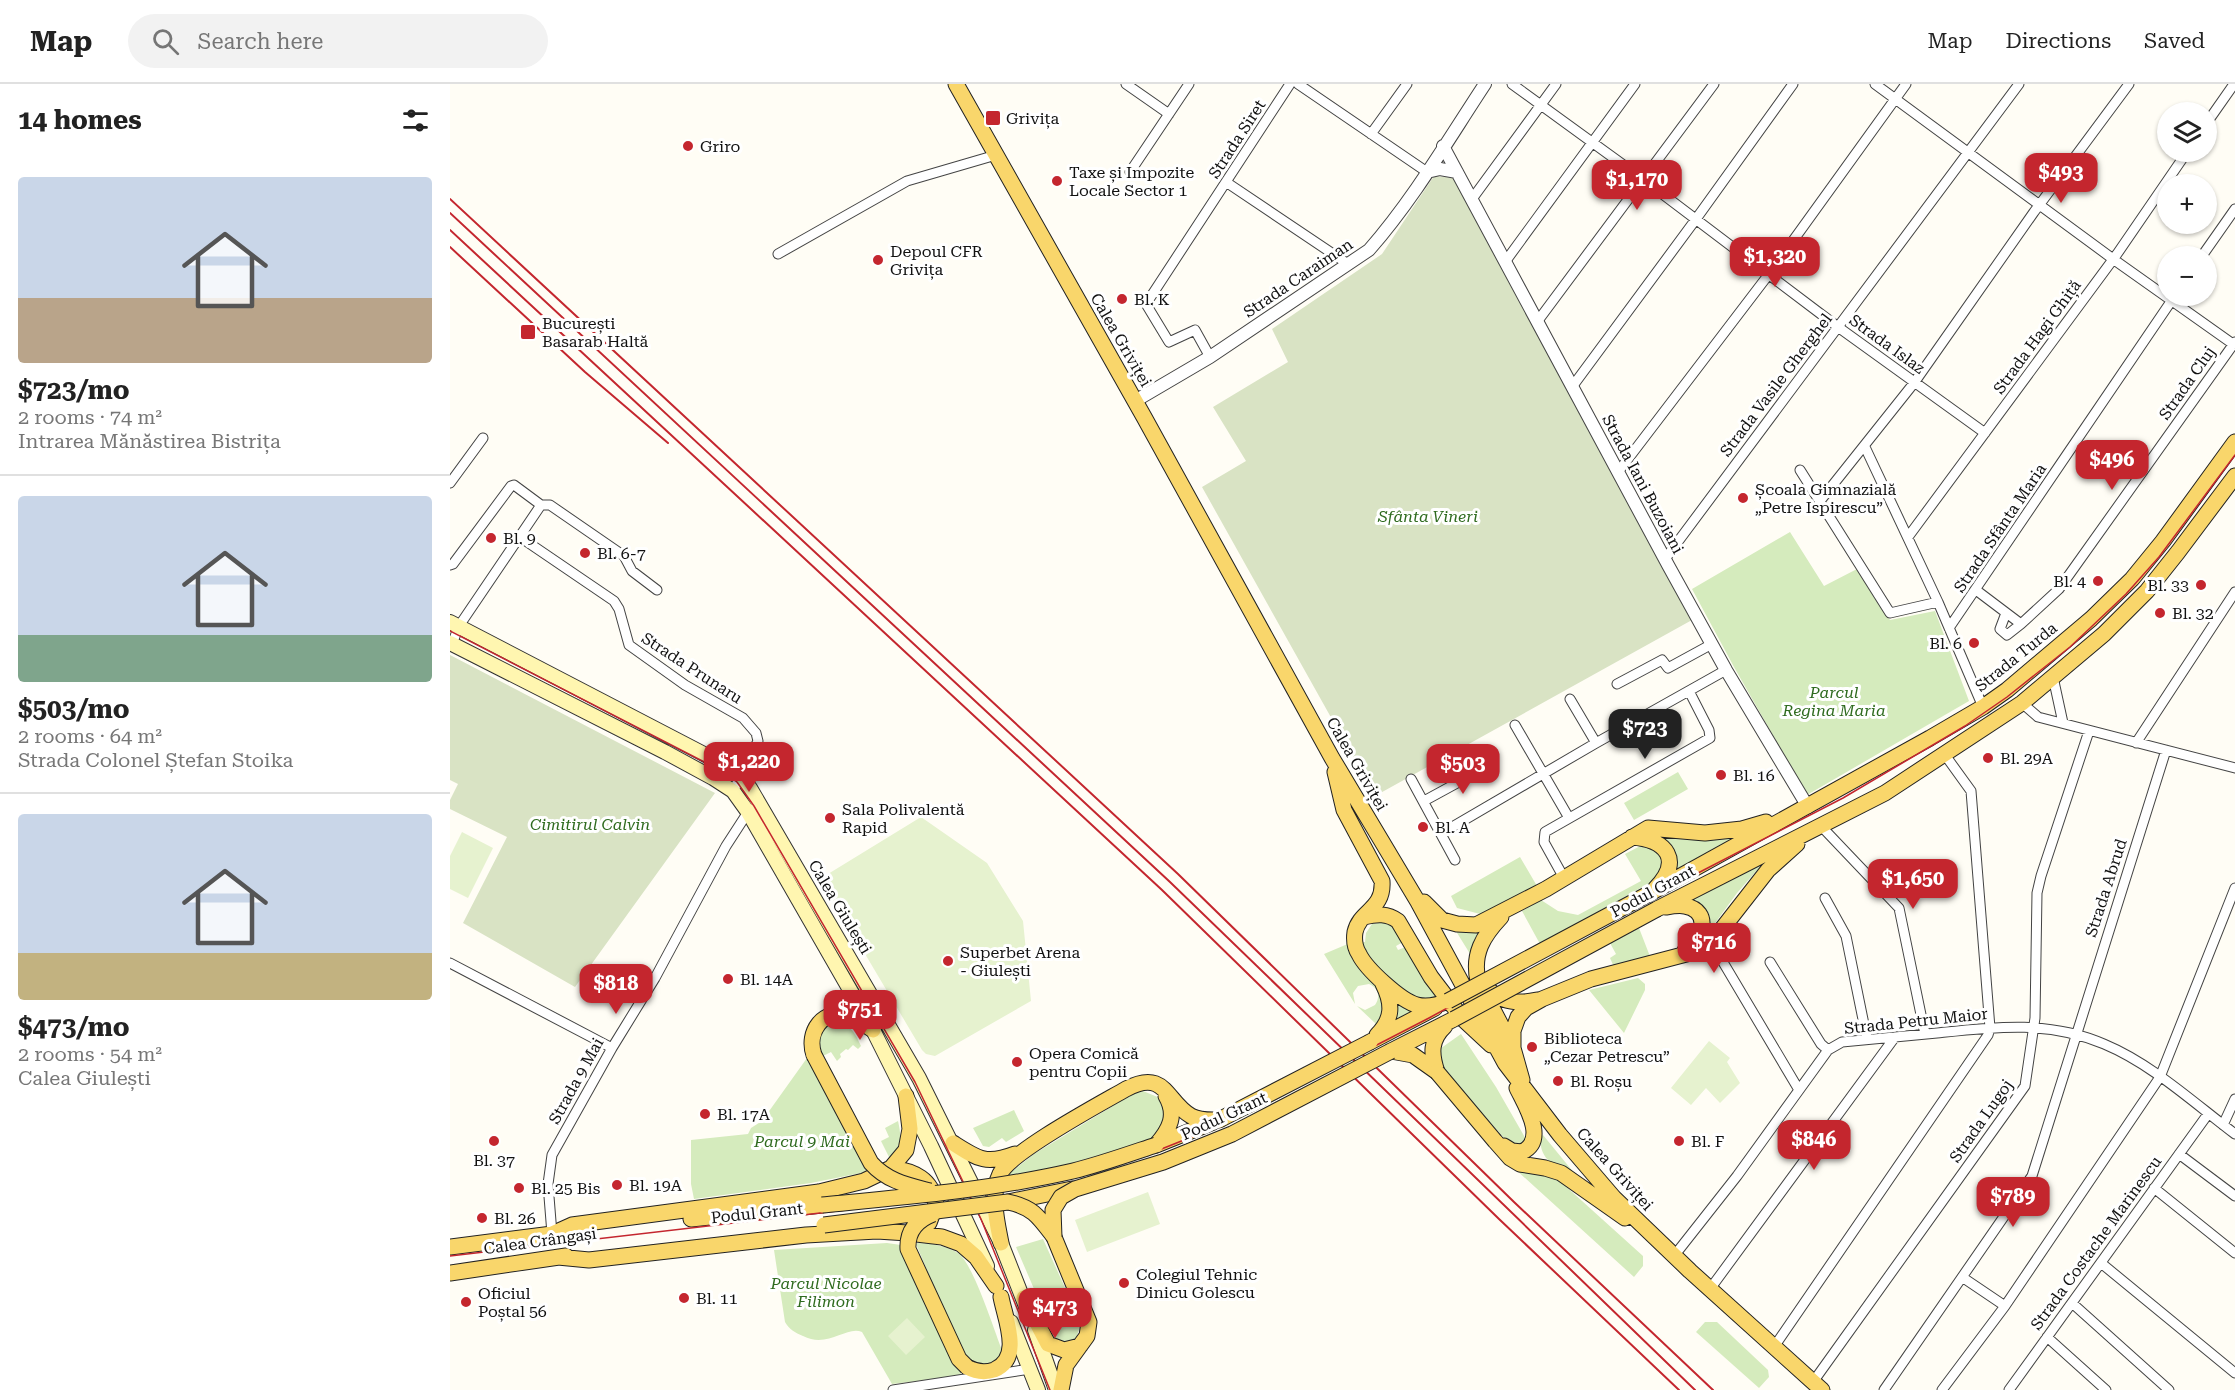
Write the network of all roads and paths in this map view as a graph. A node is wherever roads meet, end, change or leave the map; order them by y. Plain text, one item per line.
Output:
1 (956, 84) edge
2 (1126, 84) edge
3 (1189, 84) edge
4 (1290, 84) edge
5 (1298, 84) edge
6 (1407, 84) edge
7 (1485, 84) edge
8 (1512, 84) edge
9 (1556, 84) edge
10 (1635, 84) edge
11 (1714, 84) edge
12 (1793, 84) edge
13 (1875, 84) edge
14 (1906, 84) edge
15 (2019, 84) edge
16 (2129, 84) edge
17 (2234, 84) edge
18 (1895, 98) junction
19 (1540, 105) junction
20 (2217, 108) edge
21 (1169, 114) junction
22 (1371, 134) junction
23 (1591, 143) junction
24 (1443, 146) junction
25 (1969, 152) junction
26 (996, 155) junction
27 (2180, 162) edge
28 (1130, 172) dead end
29 (1427, 172) junction
30 (1457, 172) junction
31 (1644, 180) junction
32 (1226, 182) junction
33 (1472, 199) junction
34 (2040, 205) junction
35 (2235, 209) edge
36 (1696, 219) junction
37 (2209, 246) edge
38 (778, 254) dead end
39 (2113, 259) junction
40 (1505, 262) junction
41 (1348, 264) junction
42 (1769, 274) junction
43 (2157, 287) edge
44 (2169, 306) edge
45 (2185, 306) edge
46 (1537, 322) junction
47 (1838, 327) junction
48 (2234, 343) edge
49 (1210, 357) junction
50 (1914, 383) junction
51 (1572, 387) junction
52 (1135, 401) junction
53 (1985, 433) junction
54 (483, 438) dead end
55 (2235, 442) edge
56 (1865, 447) junction
57 (1800, 470) dead end
58 (1618, 472) junction
59 (2235, 476) edge
60 (450, 483) edge
61 (1820, 501) junction
62 (541, 505) junction
63 (520, 537) junction
64 (1908, 537) junction
65 (1665, 559) junction
66 (450, 565) edge
67 (1976, 590) junction
68 (657, 591) dead end
69 (2235, 592) edge
70 (1938, 602) junction
71 (2006, 613) junction
72 (455, 624) edge
73 (2021, 624) junction
74 (1949, 628) junction
75 (451, 643) edge
76 (1712, 644) junction
77 (1726, 670) junction
78 (2053, 677) junction
79 (1617, 684) dead end
80 (1689, 691) junction
81 (1570, 699) dead end
82 (2022, 703) junction
83 (1983, 706) junction
84 (2063, 723) junction
85 (1515, 724) dead end
86 (2089, 731) junction
87 (1596, 743) junction
88 (2136, 743) junction
89 (2166, 750) junction
90 (1946, 755) junction
91 (1332, 758) junction
92 (1490, 765) dead end
93 (2235, 768) edge
94 (1544, 774) junction
95 (740, 776) junction
96 (1411, 779) dead end
97 (732, 791) junction
98 (1424, 801) junction
99 (761, 806) junction
100 (1808, 807) junction
101 (748, 812) junction
102 (1569, 819) junction
103 (1821, 826) junction
104 (1763, 831) joint
105 (1442, 833) junction
106 (1632, 837) junction
107 (1455, 860) dead end
108 (1564, 878) junction
109 (1408, 884) junction
110 (2235, 888) edge
111 (1652, 892) junction
112 (1825, 898) dead end
113 (1657, 909) junction
114 (1507, 911) junction
115 (1364, 917) junction
116 (1434, 930) junction
117 (1717, 952) dead end
118 (1675, 957) junction
119 (1770, 962) dead end
120 (450, 963) edge
121 (1381, 979) junction
122 (1478, 981) junction
123 (1542, 999) junction
124 (1448, 1001) junction
125 (1454, 1019) junction
126 (2035, 1026) junction
127 (1990, 1028) junction
128 (873, 1030) junction
129 (1925, 1034) junction
130 (2076, 1034) junction
131 (1895, 1037) junction
132 (1867, 1039) junction
133 (1370, 1042) junction
134 (612, 1048) junction
135 (1828, 1050) junction
136 (1391, 1051) junction
137 (1506, 1055) junction
138 (1437, 1072) junction
139 (2160, 1077) junction
140 (1162, 1088) junction
141 (1799, 1090) junction
142 (906, 1096) junction
143 (2235, 1099) edge
144 (2208, 1114) junction
145 (1219, 1120) junction
146 (2223, 1125) junction
147 (2235, 1134) edge
148 (1495, 1140) junction
149 (953, 1143) junction
150 (1156, 1145) junction
151 (1023, 1151) junction
152 (2179, 1154) junction
153 (891, 1168) junction
154 (2154, 1188) junction
155 (1075, 1189) junction
156 (941, 1194) junction
157 (2235, 1196) edge
158 (1008, 1202) junction
159 (948, 1210) junction
160 (633, 1226) joint
161 (552, 1234) junction
162 (920, 1234) junction
163 (1054, 1237) junction
164 (1655, 1238) junction
165 (1001, 1243) junction
166 (635, 1245) joint
167 (450, 1247) edge
168 (2235, 1253) edge
169 (1674, 1256) junction
170 (558, 1257) junction
171 (2101, 1263) junction
172 (450, 1272) edge
173 (1962, 1277) junction
174 (1710, 1289) junction
175 (999, 1291) junction
176 (1024, 1298) junction
177 (2072, 1303) junction
178 (2005, 1306) junction
179 (2047, 1337) junction
180 (1080, 1346) junction
181 (1774, 1347) junction
182 (1030, 1370) junction
183 (2235, 1373) edge
184 (1818, 1386) edge
185 (893, 1390) edge
186 (1038, 1390) edge
187 (1056, 1390) edge
188 (1061, 1390) edge
189 (1884, 1390) edge
190 (1942, 1390) edge
191 (2009, 1390) edge
192 (2106, 1390) edge
193 (2169, 1390) edge

1 - 26 main road, Calea Griviței
2 - 21 street
3 - 21 street
4 - 32 street, Strada Siret
5 - 22 street
6 - 22 street
7 - 24 street, Strada Caraiman
8 - 19 street, Strada Islaz
9 - 19 street
10 - 23 street
11 - 31 street
12 - 36 street
13 - 18 street
14 - 18 street
15 - 25 street, Strada Vasile Gherghel
16 - 34 street
17 - 20 street
18 - 25 street
18 - 42 street
19 - 23 street, Strada Islaz
19 - 33 street
21 - 28 street
22 - 29 street
23 - 31 street, Strada Islaz
23 - 40 street
24 - 29 street, Strada Caraiman
24 - 30 street, Strada Iani Buzoiani
25 - 34 street
25 - 47 street, Strada Vasile Gherghel
26 - 38 street
26 - 52 main road, Calea Griviței
27 - 39 street, Strada Hagi Ghiță
29 - 30 street
29 - 41 street, Strada Caraiman
30 - 33 street, Strada Iani Buzoiani
31 - 36 street, Strada Islaz
31 - 46 street
32 - 41 street
32 - 49 street, Strada Siret
33 - 40 street, Strada Iani Buzoiani
34 - 39 street
34 - 50 street
35 - 37 street
36 - 42 street, Strada Islaz
36 - 51 street
39 - 43 street
39 - 53 street, Strada Hagi Ghiță
40 - 46 street, Strada Iani Buzoiani
41 - 49 street, Strada Caraiman
42 - 47 street, Strada Islaz
42 - 58 street
44 - 67 street, Strada Sfânta Maria
45 - 48 street
46 - 51 street, Strada Iani Buzoiani
47 - 50 street, Strada Islaz
47 - 65 street, Strada Vasile Gherghel
48 - 73 street, Strada Cluj
49 - 52 street, Strada Caraiman
50 - 53 street, Strada Islaz
50 - 56 street
51 - 58 street, Strada Iani Buzoiani
52 - 91 main road, Calea Griviței
53 - 64 street, Strada Hagi Ghiță
54 - 60 street
55 - 83 main road, Strada Turda
56 - 61 street
56 - 64 street
57 - 61 street
58 - 65 street, Strada Iani Buzoiani
59 - 78 main road
61 - 70 street
62 - 63 street
62 - 66 street
62 - 68 street
63 - 72 street
63 - 95 street, Strada Prunaru
64 - 70 street
65 - 76 street, Strada Iani Buzoiani
67 - 71 street
67 - 74 street, Strada Sfânta Maria
69 - 88 street
70 - 74 street
71 - 73 street
71 - 73 street
72 - 75 street
72 - 95 main road, Calea Giulești
74 - 83 street
75 - 97 main road, Calea Giulești
76 - 77 street, Strada Iani Buzoiani
76 - 79 street
77 - 80 street
77 - 100 street, Strada Iani Buzoiani
78 - 82 main road
78 - 84 street
80 - 87 street
80 - 102 street
81 - 87 street
82 - 84 street
82 - 90 main road
83 - 100 main road, Strada Turda
84 - 86 street
85 - 94 street
86 - 88 street
86 - 126 street, Strada Lugoj
87 - 94 street
88 - 89 street
89 - 93 street
89 - 130 street, Strada Abrud
90 - 103 main road
90 - 127 street
91 - 109 main road, Calea Griviței
91 - 115 main road
92 - 98 street
94 - 102 street
94 - 105 street
95 - 97 street, Strada Prunaru
95 - 99 main road, Calea Giulești
96 - 98 street
97 - 101 main road, Calea Giulești
98 - 105 street
99 - 101 street
99 - 149 main road, Calea Giulești
100 - 104 main road, Strada Turda
100 - 106 main road
101 - 128 main road, Calea Giulești
101 - 134 street, Strada 9 Mai
102 - 108 street
103 - 113 main road, Podul Grant
103 - 118 main road
103 - 129 street
104 - 111 main road, Podul Grant
105 - 107 street
106 - 108 main road
106 - 111 main road
108 - 114 main road
109 - 114 main road
109 - 116 main road, Calea Griviței
110 - 139 street
111 - 124 main road, Podul Grant, bridge
112 - 132 street
113 - 118 main road
113 - 125 main road, Podul Grant, bridge
114 - 122 main road
115 - 121 main road
115 - 137 main road
116 - 122 main road
116 - 137 main road, Calea Griviței
117 - 141 street
118 - 123 main road
119 - 135 street
120 - 134 street
121 - 124 main road
121 - 133 main road
122 - 123 main road
122 - 137 main road
123 - 137 main road
124 - 133 main road, Podul Grant
125 - 136 main road, Podul Grant
125 - 138 main road
126 - 127 street, Strada Petru Maior
126 - 130 street, Strada Petru Maior
126 - 184 street, Strada Lugoj
127 - 129 street, Strada Petru Maior
127 - 181 street
128 - 142 main road, Calea Giulești
128 - 156 main road, bridge
129 - 131 street, Strada Petru Maior
130 - 139 street, Strada Petru Maior
130 - 173 street, Strada Abrud
131 - 132 street, Strada Petru Maior
131 - 174 street
132 - 135 street, Strada Petru Maior
133 - 145 main road, Podul Grant, bridge
134 - 161 street, Strada 9 Mai
135 - 141 street, Strada Petru Maior
136 - 138 main road
136 - 155 main road, Podul Grant, bridge
137 - 148 main road
137 - 164 main road, Calea Griviței
138 - 148 main road, bridge
139 - 144 street, Strada Petru Maior
139 - 178 street
140 - 145 main road
140 - 150 main road
140 - 151 main road
141 - 169 street, Strada Petru Maior
142 - 153 main road
142 - 175 main road, Calea Giulești
143 - 146 street
144 - 146 street, Strada Petru Maior
144 - 152 street, Strada Costache Marinescu
145 - 150 main road, Podul Grant
146 - 147 street, Strada Petru Maior
148 - 164 main road
149 - 151 main road
149 - 165 main road, Calea Giulești
150 - 156 main road, Podul Grant, bridge
151 - 165 main road
152 - 154 street, Strada Costache Marinescu
152 - 157 street
153 - 161 main road
153 - 162 main road
154 - 168 street
154 - 171 street, Strada Costache Marinescu
155 - 158 main road, Podul Grant, bridge
155 - 163 main road, bridge
156 - 160 main road, Podul Grant, bridge
158 - 159 main road, Podul Grant, bridge
158 - 163 main road, bridge
159 - 166 main road, Podul Grant, bridge
159 - 175 main road, bridge
160 - 161 main road, Calea Crângași
161 - 167 main road, Calea Crângași
162 - 170 main road
162 - 175 main road
163 - 180 main road
164 - 169 main road, Calea Griviței
165 - 176 main road, Calea Giulești
166 - 170 main road, Calea Crângași
169 - 174 main road, Calea Griviței
170 - 172 main road, Calea Crângași
171 - 177 street, Strada Costache Marinescu
171 - 183 street
173 - 178 street
173 - 189 street, Strada Abrud
174 - 181 main road, Calea Griviței
175 - 182 main road, Calea Giulești
176 - 180 main road
176 - 187 main road, Calea Giulești
177 - 179 street, Strada Costache Marinescu
177 - 193 street
178 - 190 street
179 - 191 street, Strada Costache Marinescu
179 - 192 street
180 - 188 main road
181 - 184 main road, Calea Griviței
182 - 185 street
182 - 186 main road, Calea Giulești

